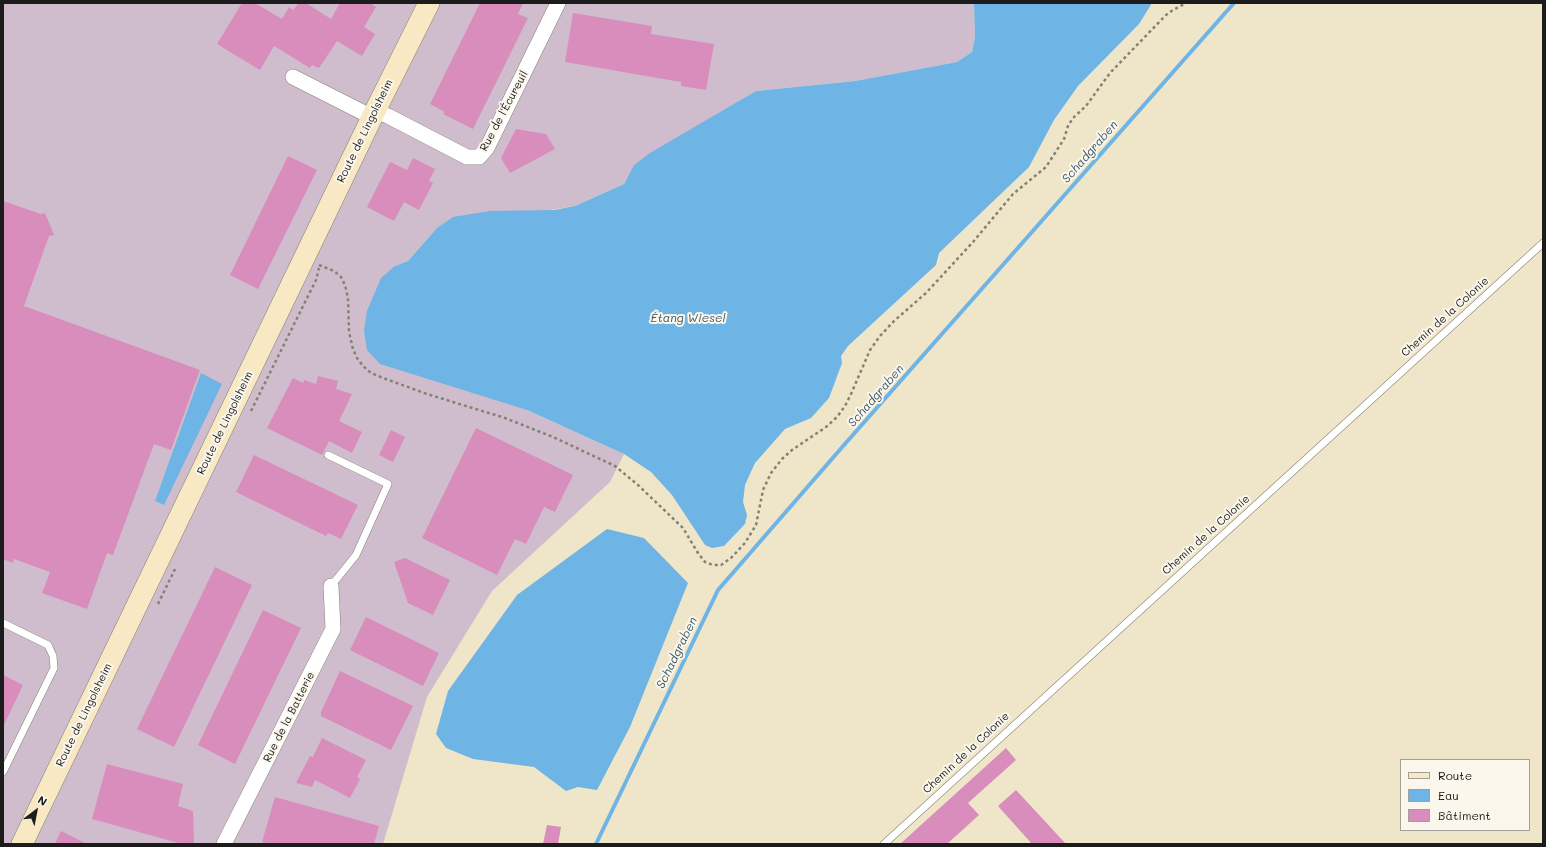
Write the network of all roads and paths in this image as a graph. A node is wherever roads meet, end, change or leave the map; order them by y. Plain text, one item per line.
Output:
1 (429, 3) edge
2 (558, 3) edge
3 (1186, 3) edge
4 (293, 77) dead end
5 (373, 114) junction
6 (1543, 243) edge
7 (304, 258) junction
8 (328, 455) dead end
9 (331, 586) joint
10 (3, 623) edge
11 (3, 772) edge
12 (22, 844) edge
13 (224, 844) edge
14 (884, 844) edge

1 - 5 main road, Route de Lingolsheim
2 - 5 street, Rue de l'Écureuil
3 - 7 path
4 - 5 street
5 - 7 main road, Route de Lingolsheim
6 - 14 lane, Chemin de la Colonie
7 - 12 main road, Route de Lingolsheim
8 - 9 lane
9 - 13 street, Rue de la Batterie
10 - 11 lane

